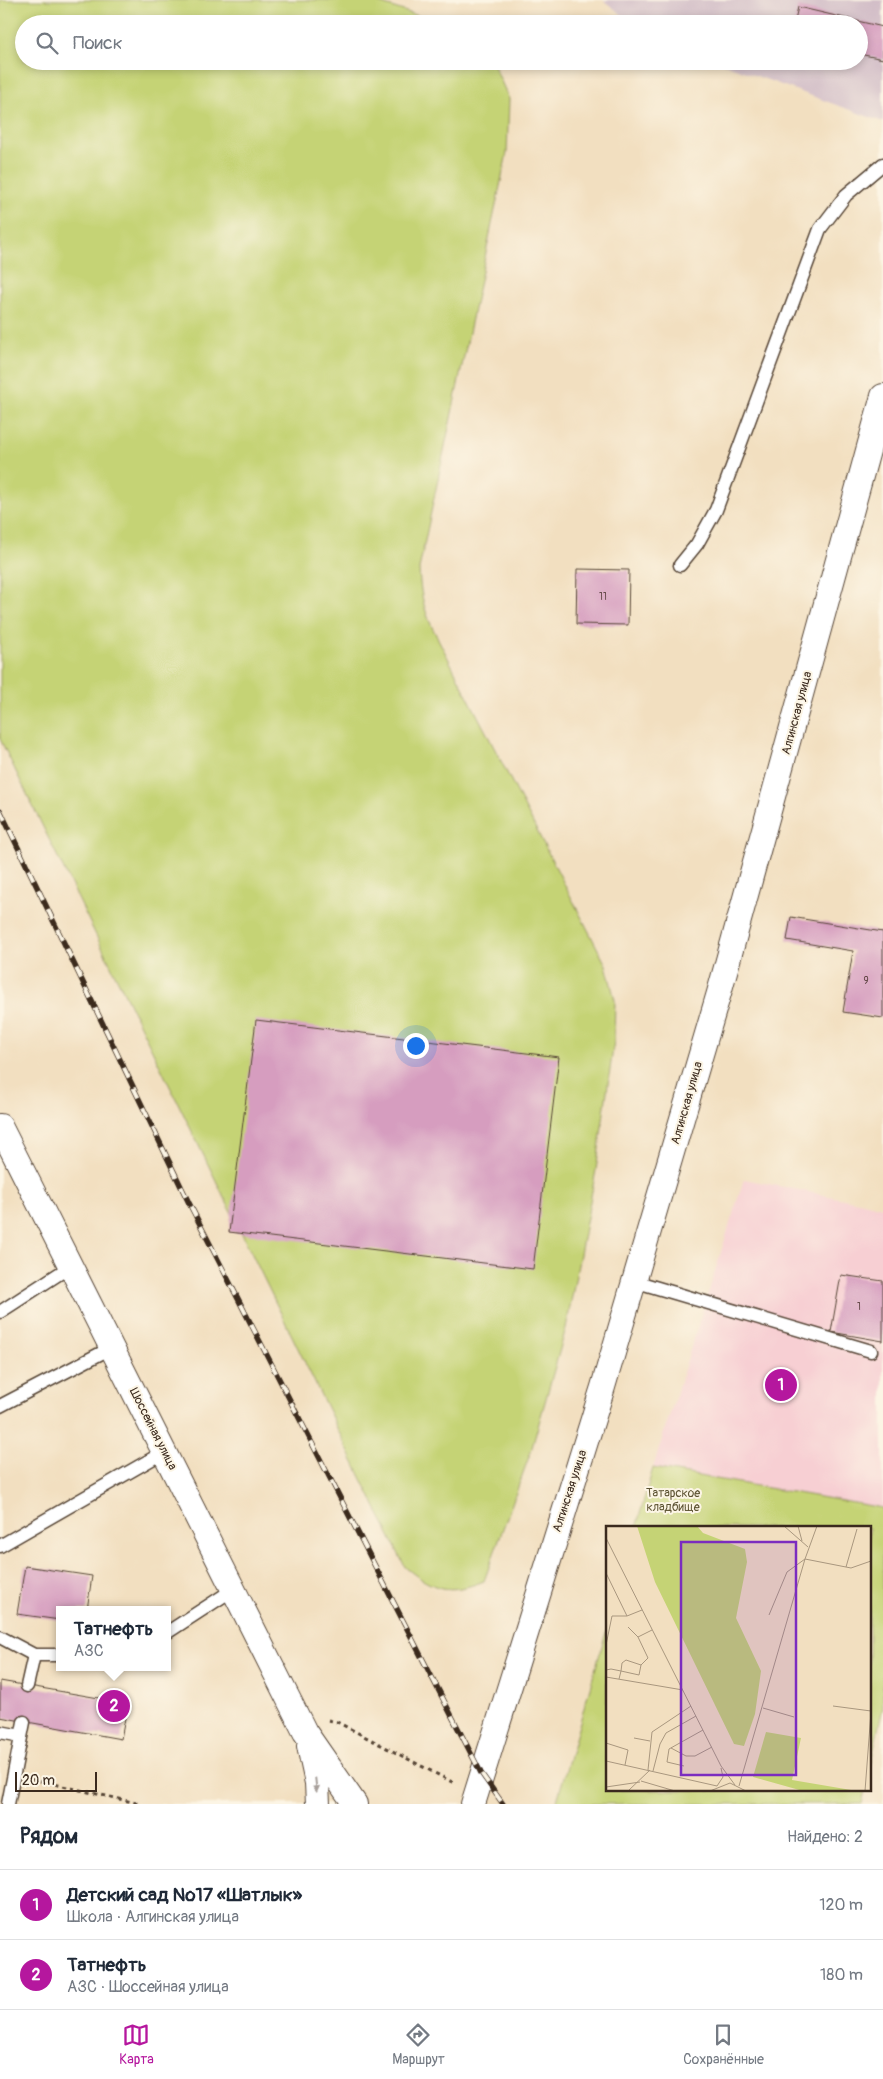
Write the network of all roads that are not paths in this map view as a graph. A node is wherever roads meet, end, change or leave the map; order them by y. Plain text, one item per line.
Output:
1 (883, 164) edge
2 (883, 396) edge
3 (680, 565) dead end
4 (3, 1137) edge
5 (70, 1266) junction
6 (634, 1281) junction
7 (0, 1312) edge
8 (112, 1348) junction
9 (871, 1351) dead end
10 (0, 1406) edge
11 (164, 1452) junction
12 (0, 1546) edge
13 (234, 1589) junction
14 (171, 1630) edge
15 (0, 1637) edge
16 (34, 1655) junction
17 (56, 1655) edge
18 (27, 1686) dead end
19 (24, 1722) dead end
20 (0, 1732) edge
21 (305, 1732) junction
22 (20, 1736) junction
23 (474, 1799) edge
24 (8, 1804) edge
25 (318, 1804) edge
26 (355, 1804) edge

1 - 3 lane
2 - 6 street, Алгинская улица
4 - 5 street, Шоссейная улица
5 - 7 lane
5 - 8 street, Шоссейная улица
6 - 9 lane
6 - 23 street, Алгинская улица
8 - 10 lane
8 - 11 street, Шоссейная улица
11 - 12 lane
11 - 13 street, Шоссейная улица
13 - 14 lane
13 - 21 street, Шоссейная улица
15 - 16 lane
16 - 17 lane
16 - 18 lane
19 - 22 lane
20 - 22 lane
21 -> 25 street
21 - 26 street
22 - 24 lane

